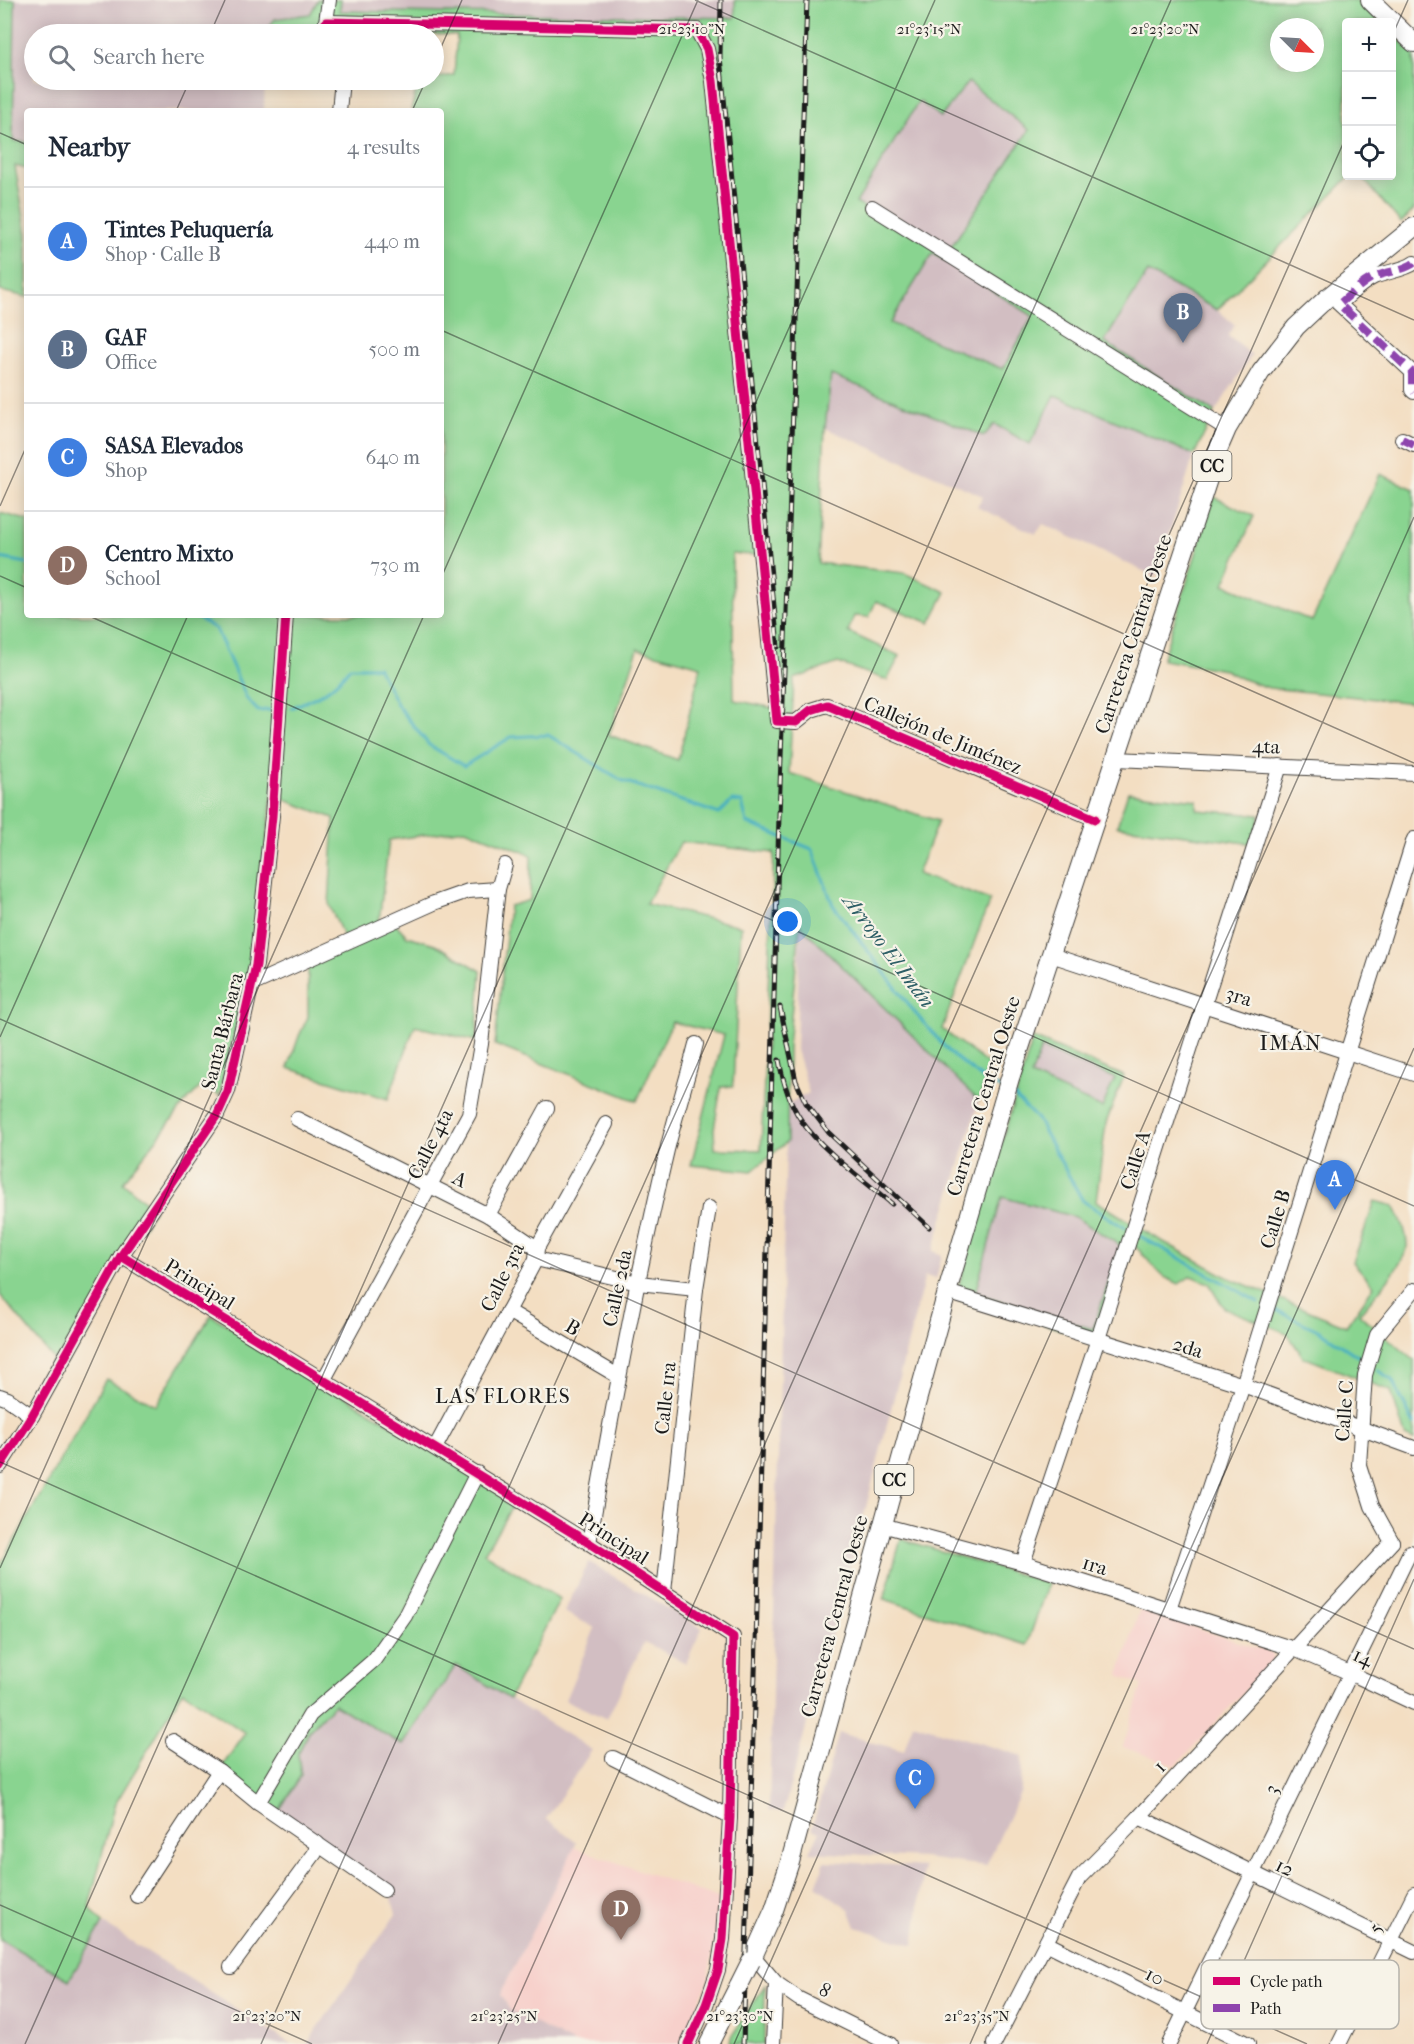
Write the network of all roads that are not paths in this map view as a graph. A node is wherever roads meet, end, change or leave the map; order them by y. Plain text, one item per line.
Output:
1 (329, 0) edge
2 (1370, 0) edge
3 (1384, 0) edge
4 (326, 22) joint
5 (419, 24) edge
6 (444, 25) edge
7 (1414, 28) edge
8 (1414, 43) edge
9 (341, 90) edge
10 (339, 108) edge
11 (872, 207) dead end
12 (1412, 233) edge
13 (1414, 263) edge
14 (1414, 392) edge
15 (1227, 429) junction
16 (285, 618) edge
17 (1117, 759) junction
18 (1280, 766) junction
19 (1414, 773) edge
20 (1095, 819) junction
21 (1414, 839) edge
22 (505, 865) dead end
23 (498, 889) junction
24 (1051, 955) junction
25 (252, 985) junction
26 (1204, 1005) junction
27 (696, 1044) dead end
28 (1348, 1052) junction
29 (1414, 1074) edge
30 (547, 1108) dead end
31 (297, 1119) dead end
32 (606, 1124) dead end
33 (430, 1186) junction
34 (709, 1208) dead end
35 (488, 1215) junction
36 (537, 1253) junction
37 (121, 1256) junction
38 (638, 1283) junction
39 (696, 1289) junction
40 (1414, 1290) edge
41 (947, 1292) junction
42 (508, 1311) junction
43 (1098, 1339) junction
44 (618, 1376) junction
45 (323, 1381) junction
46 (1243, 1385) junction
47 (0, 1396) edge
48 (32, 1416) junction
49 (1362, 1428) junction
50 (435, 1448) junction
51 (1414, 1448) edge
52 (0, 1466) edge
53 (477, 1473) junction
54 (882, 1525) junction
55 (1392, 1542) junction
56 (589, 1543) junction
57 (1412, 1553) edge
58 (1023, 1563) junction
59 (664, 1592) junction
60 (1169, 1609) junction
61 (1294, 1649) junction
62 (1350, 1672) junction
63 (1414, 1703) edge
64 (173, 1741) dead end
65 (613, 1758) dead end
66 (219, 1771) junction
67 (258, 1803) junction
68 (1139, 1816) junction
69 (730, 1817) junction
70 (317, 1844) junction
71 (1252, 1872) junction
72 (384, 1890) dead end
73 (1414, 1894) edge
74 (137, 1896) dead end
75 (1391, 1940) junction
76 (1046, 1943) junction
77 (1414, 1952) edge
78 (752, 1958) junction
79 (1210, 1960) edge
80 (1381, 1960) edge
81 (231, 1966) dead end
82 (1201, 1978) edge
83 (776, 1983) junction
84 (1184, 2013) junction
85 (1201, 2021) edge
86 (1217, 2029) edge
87 (1347, 2029) edge
88 (688, 2044) edge
89 (709, 2044) edge
90 (773, 2044) edge
91 (890, 2044) edge
92 (994, 2044) edge
93 (1169, 2044) edge
94 (1248, 2044) edge
95 (1340, 2044) edge

1 - 4 street
2 - 8 main road
3 - 7 main road
4 - 5 street, Callejón de Jiménez
6 - 20 street, Callejón de Jiménez
9 - 10 street
11 - 15 street
12 - 15 main road, Carretera Central Oeste / CC
13 - 14 street
15 - 17 main road, Carretera Central Oeste / CC
16 - 25 street, Santa Bárbara
17 - 18 street, 4ta
17 - 20 main road, Carretera Central Oeste / CC
18 - 19 street, 4ta
18 - 26 street, Calle A
20 - 24 main road, Carretera Central Oeste / CC
21 - 28 street, Calle B
22 - 23 street, Calle 4ta
23 - 25 street
23 - 33 street, Calle 4ta
24 - 26 street, 3ra
24 - 41 main road, Carretera Central Oeste / CC
25 - 37 street, Santa Bárbara
26 - 28 street, 3ra
26 - 43 street, Calle A
27 - 38 street, Calle 2da
28 - 29 street, 3ra
28 - 46 street, Calle B
30 - 35 street
31 - 33 street, A
32 - 36 street, Calle 3ra
33 - 35 street, A
33 - 45 street, Calle 4ta
34 - 39 street, Calle 1ra
35 - 36 street, A
36 - 38 street, A
36 - 42 street, Calle 3ra
37 - 45 street, Principal
37 - 48 street, Santa Bárbara
38 - 39 street, A
38 - 44 street, Calle 2da
39 - 59 street, Calle 1ra
40 - 49 street, Calle C
41 - 43 street, 2da
41 - 54 main road, Carretera Central Oeste / CC
42 - 44 street, B
42 - 50 street, Calle 3ra
43 - 46 street, 2da
43 - 58 street, Calle A
44 - 56 street, Calle 2da
45 - 50 street, Principal
46 - 49 street, 2da
46 - 60 street, Calle B
47 - 48 street
48 - 52 street, Santa Bárbara
49 - 51 street, 2da
49 - 55 street, Calle C
50 - 53 street, Principal
53 - 56 street, Principal
53 - 67 street
54 - 58 street, 1ra
54 - 78 main road, Carretera Central Oeste / CC
55 - 57 street
55 - 61 street, 1
56 - 59 street, Principal
57 - 62 street, 3
58 - 60 street, 1ra
59 - 69 street, Principal
60 - 61 street, 1ra
61 - 62 street, 14
61 - 68 street, 1
62 - 63 street, 14
62 - 71 street, 3
64 - 66 street
65 - 69 street
66 - 67 street
66 - 74 street
67 - 70 street
68 - 71 street, 12
68 - 76 street, 1
69 - 88 street, Principal
70 - 72 street
70 - 81 street
71 - 75 street, 12
71 - 79 street, 3
73 - 75 street, 5
75 - 77 street, 12
75 - 80 street, 5
76 - 84 street, 10
76 - 92 street, 1
78 - 83 street, 8
78 - 89 main road, Carretera Central Oeste / CC, bridge
82 - 84 street, 3
83 - 90 street
83 - 91 street, 8
84 - 85 street, 10
84 - 93 street, 3
86 - 94 street, 10
87 - 95 street, 5

